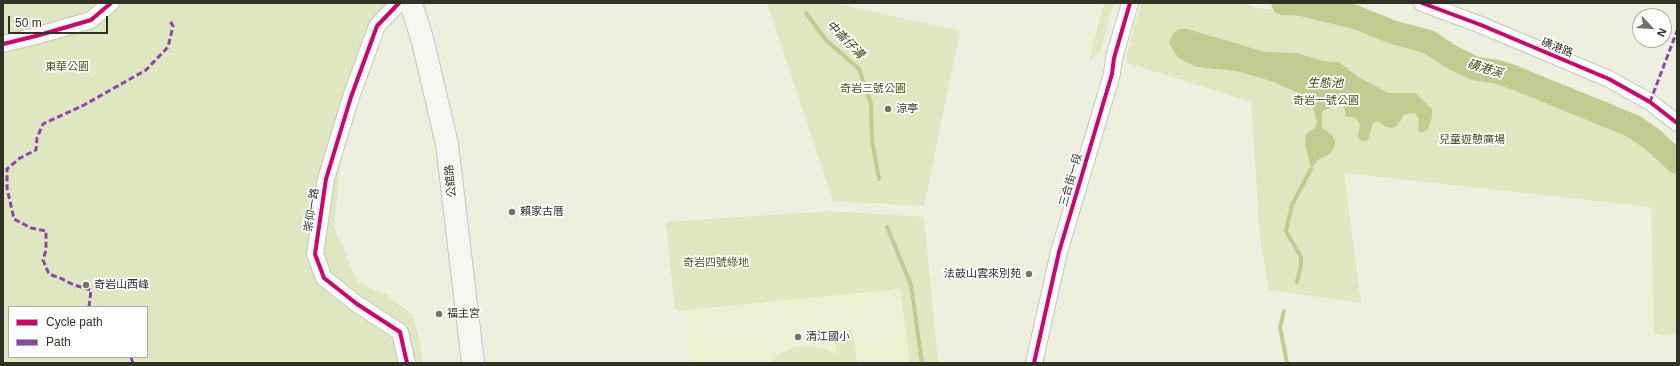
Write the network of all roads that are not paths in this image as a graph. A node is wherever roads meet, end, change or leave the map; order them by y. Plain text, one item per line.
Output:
1 (111, 3) edge
2 (399, 3) edge
3 (411, 3) edge
4 (1130, 3) edge
5 (1422, 3) edge
6 (3, 44) edge
7 (1650, 102) junction
8 (1677, 109) edge
9 (1677, 123) edge
10 (407, 363) edge
11 (473, 363) edge
12 (1034, 363) edge

1 - 6 street
2 - 10 street, 崇仰一路
3 - 11 street, 公舘路
4 - 12 street, 三合街一段
5 - 7 street, 磺港路
7 - 8 street, 磺港路
7 - 9 street, 磺港路

